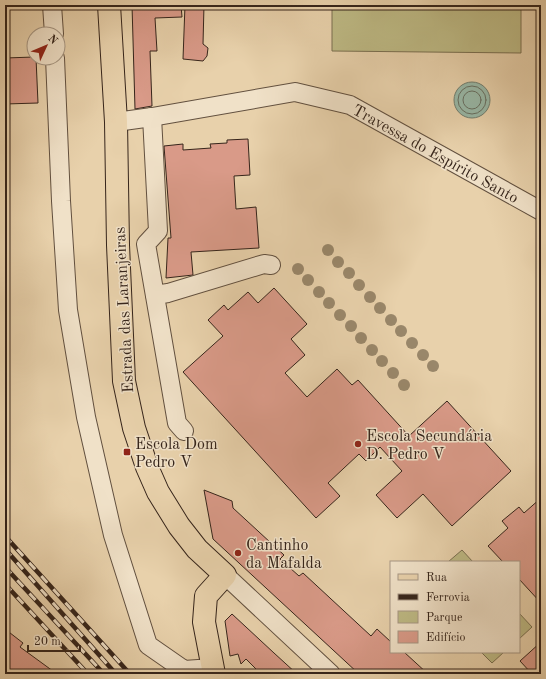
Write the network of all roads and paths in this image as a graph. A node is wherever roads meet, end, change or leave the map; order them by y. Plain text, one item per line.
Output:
1 (52, 5) edge
2 (109, 5) edge
3 (53, 26) edge
4 (55, 66) edge
5 (152, 117) junction
6 (116, 122) junction
7 (541, 211) edge
8 (146, 244) junction
9 (118, 245) junction
10 (271, 265) dead end
11 (155, 295) junction
12 (184, 431) dead end
13 (225, 575) junction
14 (214, 671) edge
15 (332, 674) edge

1 - 3 street
2 - 6 main road, Estrada das Laranjeiras
4 - 14 street
5 - 6 street, Travessa do Espírito Santo
5 - 7 street, Travessa do Espírito Santo
5 - 8 street
6 - 9 main road, Estrada das Laranjeiras
8 - 9 street
8 - 11 street
9 - 13 main road, Estrada das Laranjeiras
10 - 11 street
11 - 12 street
13 - 14 main road
13 - 15 street

